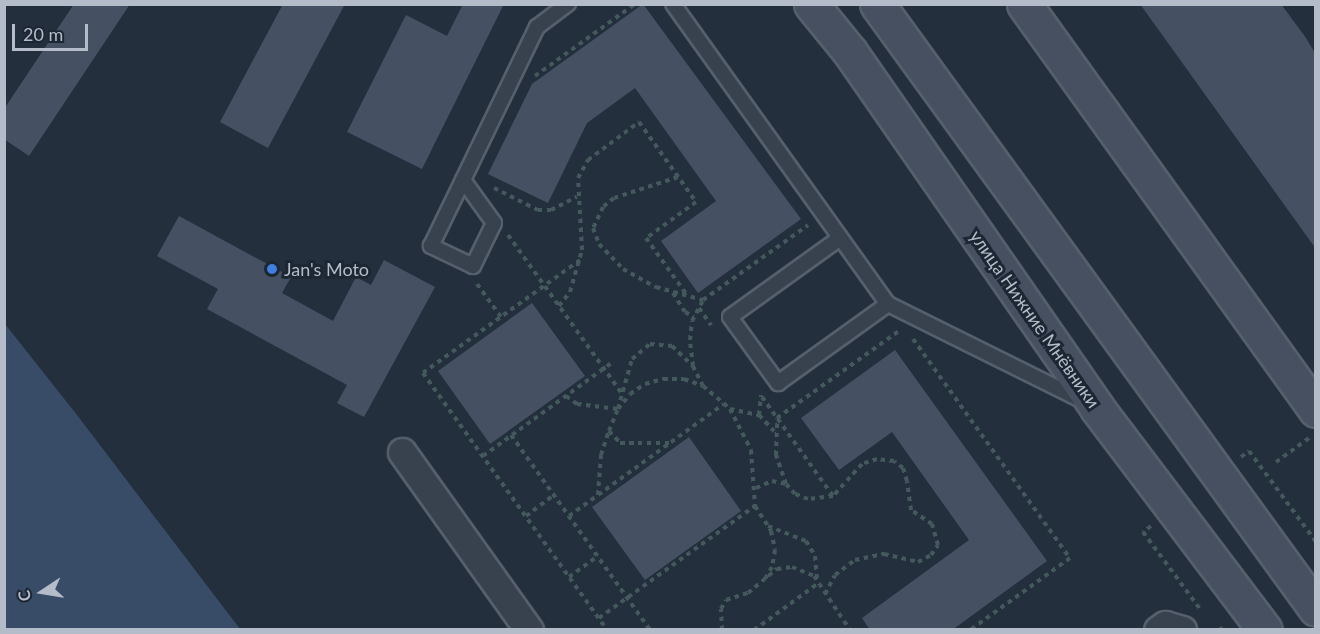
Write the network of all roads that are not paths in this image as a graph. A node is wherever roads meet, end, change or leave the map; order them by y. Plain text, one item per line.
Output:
1 (568, 4) edge
2 (674, 4) edge
3 (811, 4) edge
4 (877, 4) edge
5 (1024, 4) edge
6 (463, 180) junction
7 (840, 238) junction
8 (888, 304) junction
9 (1097, 408) junction
10 (1314, 423) edge
11 (402, 452) dead end
12 (1316, 609) edge
13 (529, 630) edge
14 (1158, 630) edge
15 (1182, 630) edge
16 (1265, 630) edge

1 - 6 lane
2 - 7 lane
3 - 9 main road, улица Нижние Мнёвники
4 - 12 main road
5 - 10 main road
6 - 6 lane
7 - 8 lane
7 - 8 lane
8 - 9 lane
9 - 16 main road, улица Нижние Мнёвники
11 - 13 street
14 - 15 street

